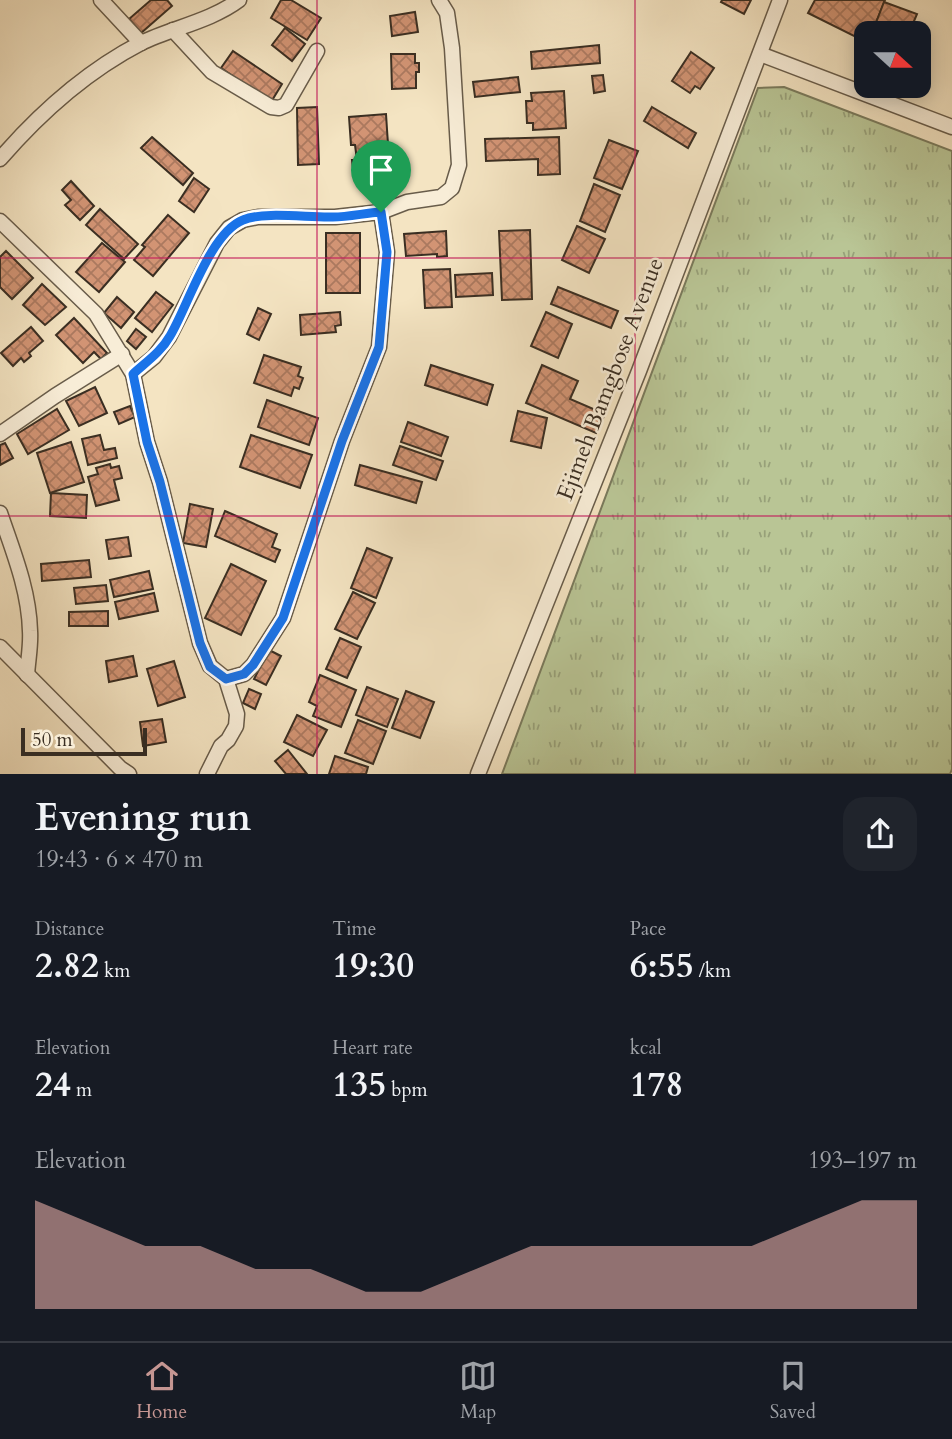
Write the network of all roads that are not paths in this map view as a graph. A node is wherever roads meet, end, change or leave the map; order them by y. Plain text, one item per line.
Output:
1 (101, 0) edge
2 (239, 0) edge
3 (439, 0) edge
4 (780, 0) edge
5 (173, 30) junction
6 (141, 43) junction
7 (317, 51) dead end
8 (760, 54) junction
9 (952, 127) edge
10 (0, 159) edge
11 (381, 212) junction
12 (0, 221) edge
13 (122, 354) junction
14 (133, 374) junction
15 (0, 434) edge
16 (0, 513) edge
17 (0, 647) edge
18 (27, 675) junction
19 (226, 679) junction
20 (129, 774) edge
21 (207, 774) edge
22 (478, 774) edge

1 - 6 street
2 - 5 street
3 - 11 street
4 - 8 street, Ejimeh Bamgbose Avenue
5 - 6 street
5 - 7 street
6 - 10 street
8 - 9 street
8 - 22 street, Ejimeh Bamgbose Avenue
11 - 14 street
11 - 19 street
12 - 13 street
13 - 14 street
13 - 15 street
14 - 19 street
16 - 18 street
17 - 18 street
18 - 20 street
19 - 21 street

